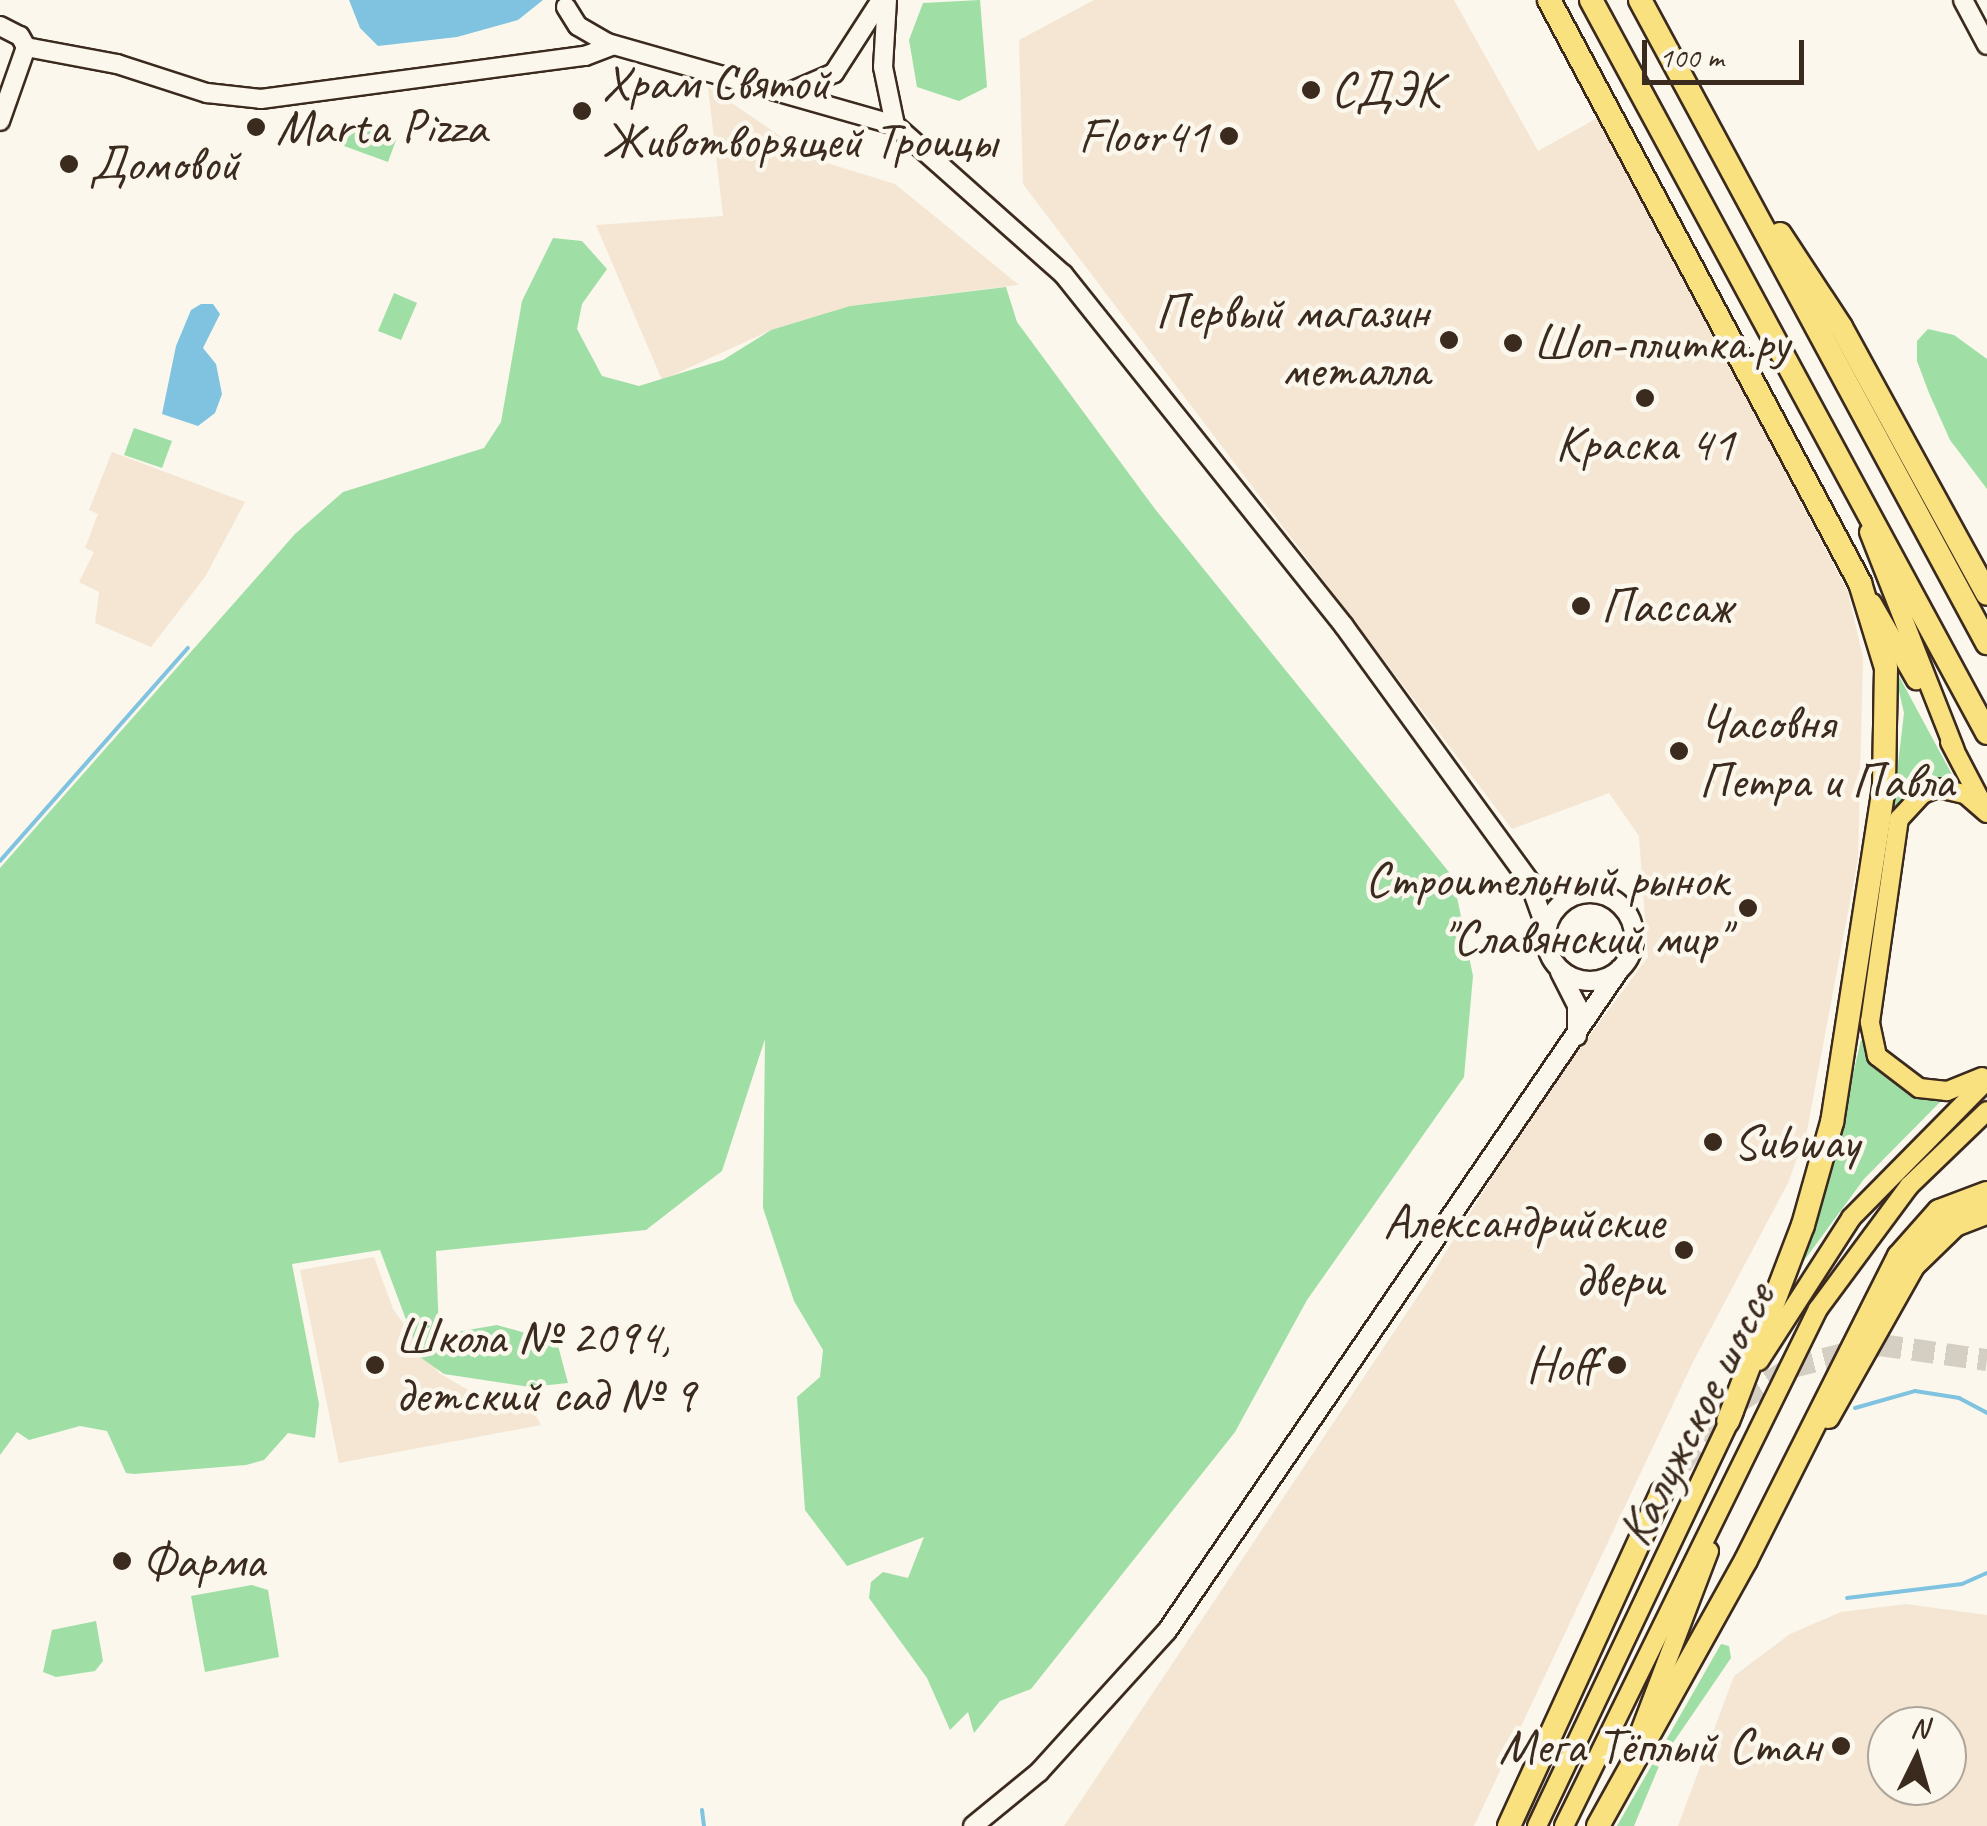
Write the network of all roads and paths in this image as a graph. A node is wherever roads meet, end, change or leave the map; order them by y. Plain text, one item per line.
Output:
1 (884, 0) edge
2 (1548, 0) edge
3 (1591, 0) edge
4 (1640, 0) edge
5 (1962, 0) edge
6 (566, 3) edge
7 (0, 26) edge
8 (582, 43) junction
9 (1987, 46) edge
10 (26, 47) junction
11 (785, 93) junction
12 (0, 121) edge
13 (895, 126) junction
14 (1730, 167) junction
15 (1843, 466) junction
16 (1964, 552) junction
17 (1987, 581) edge
18 (1860, 583) junction
19 (1987, 594) edge
20 (1987, 643) edge
21 (1987, 732) edge
22 (1955, 750) junction
23 (1987, 812) edge
24 (1529, 881) junction
25 (1582, 894) junction
26 (1546, 928) junction
27 (1558, 968) junction
28 (1620, 969) junction
29 (1576, 1042) junction
30 (1987, 1077) edge
31 (1987, 1111) edge
32 (1987, 1193) edge
33 (1987, 1213) edge
34 (1728, 1422) junction
35 (1752, 1436) junction
36 (1662, 1492) tunnel mouth
37 (1758, 1537) junction
38 (1622, 1775) junction
39 (972, 1826) edge
40 (1510, 1826) edge
41 (1538, 1826) edge
42 (1564, 1826) edge
43 (1598, 1826) edge

1 - 11 street
1 - 13 street
2 - 18 highway
3 - 15 highway
4 - 14 highway
5 - 9 street
6 - 8 street
7 - 10 street
8 - 10 street
8 - 11 street
10 - 12 street
11 - 13 street
13 - 24 street
14 - 16 highway
14 - 20 highway
15 - 21 highway
15 - 22 main road
16 - 17 main road
16 - 19 highway
18 - 22 main road
18 - 34 highway
22 - 23 main road
23 - 30 main road
24 - 25 street
24 - 26 street
25 - 26 street
25 - 28 street
26 - 27 street
27 - 28 street
27 - 29 street
28 - 29 street
29 - 39 street
30 - 34 main road, Калужское шоссе
31 - 35 main road, Калужское шоссе
32 - 37 highway
33 - 37 highway
34 - 41 main road, Калужское шоссе
35 - 38 main road
35 - 42 main road, Калужское шоссе
36 - 40 highway
37 - 38 highway
38 - 43 highway

